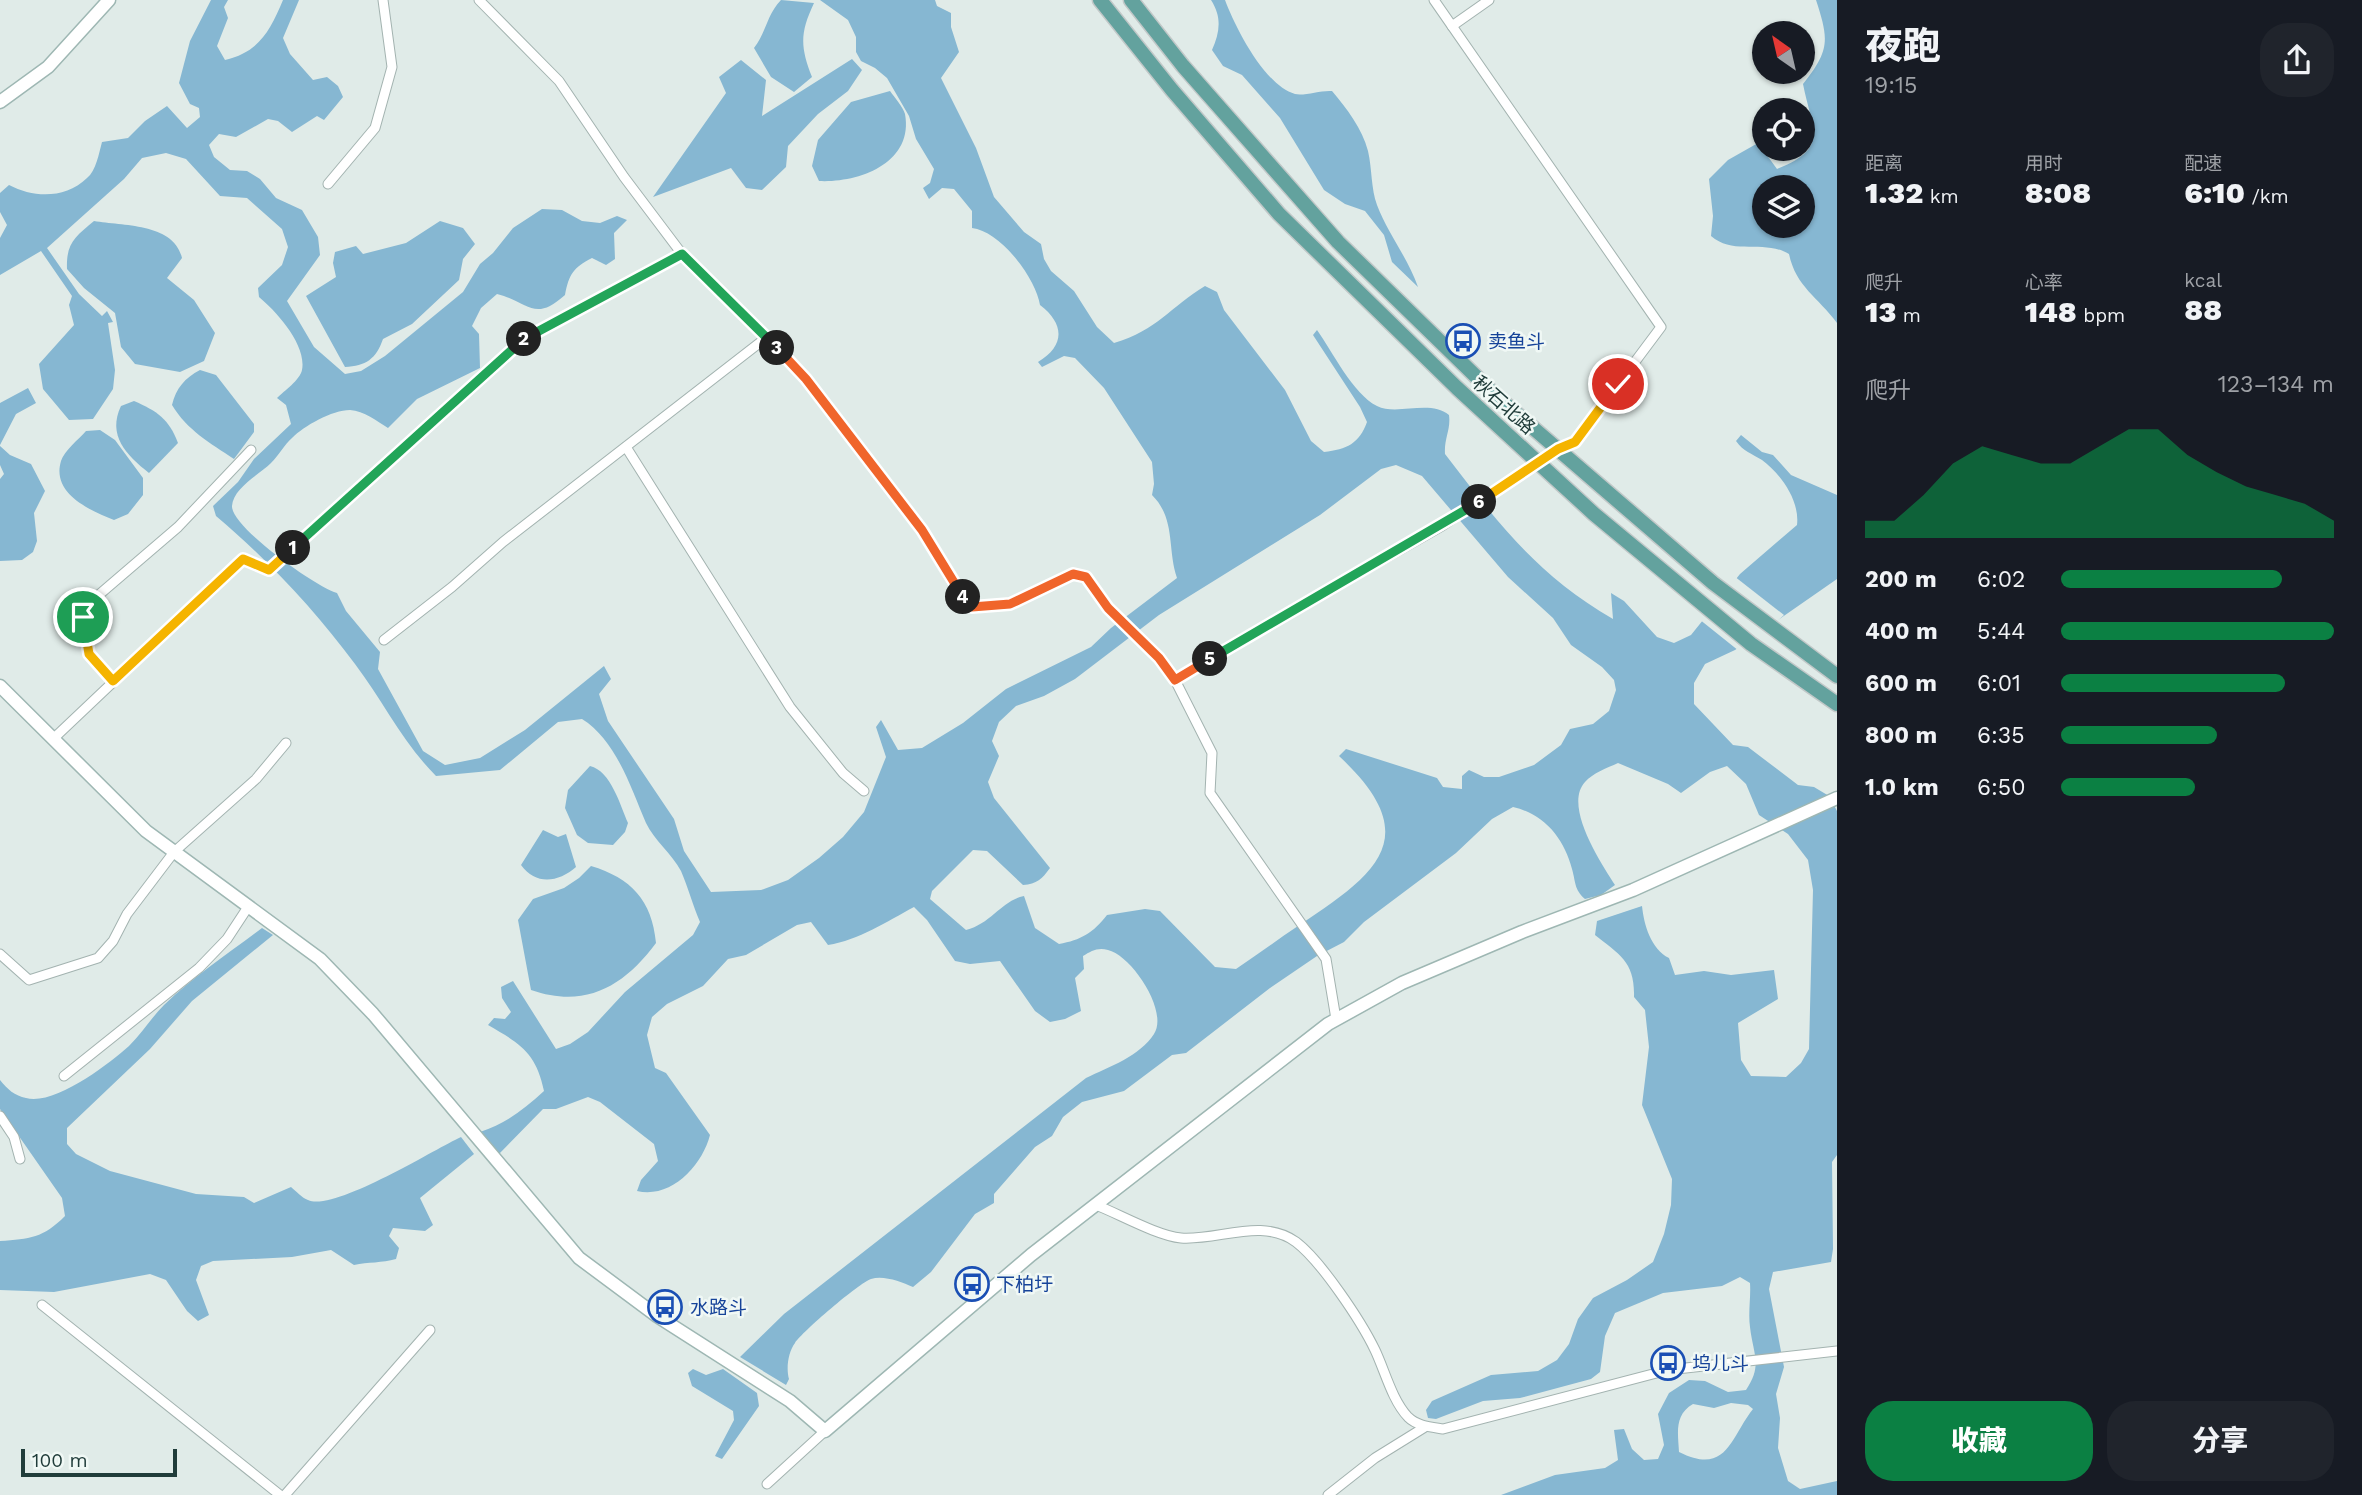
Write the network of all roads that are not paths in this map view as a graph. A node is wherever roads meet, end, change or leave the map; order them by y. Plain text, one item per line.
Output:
1 (109, 0) edge
2 (383, 0) edge
3 (479, 0) edge
4 (1100, 0) edge
5 (1131, 0) edge
6 (1434, 0) edge
7 (1489, 0) edge
8 (1452, 26) junction
9 (0, 102) edge
10 (328, 184) dead end
11 (682, 254) junction
12 (767, 337) junction
13 (626, 447) junction
14 (1558, 449) junction
15 (251, 450) dead end
16 (1539, 463) junction
17 (384, 640) dead end
18 (1837, 676) edge
19 (1175, 680) junction
20 (113, 681) junction
21 (0, 687) edge
22 (1837, 704) edge
23 (53, 739) junction
24 (286, 743) dead end
25 (864, 791) dead end
26 (1837, 798) edge
27 (174, 852) junction
28 (248, 907) junction
29 (0, 954) edge
30 (1336, 1019) junction
31 (64, 1076) dead end
32 (0, 1116) edge
33 (20, 1159) dead end
34 (1096, 1205) junction
35 (42, 1305) dead end
36 (430, 1330) dead end
37 (1837, 1351) edge
38 (1425, 1427) junction
39 (825, 1432) junction
40 (767, 1484) dead end
41 (282, 1495) edge
42 (1328, 1495) edge

1 - 9 street
2 - 10 street
3 - 11 street
4 - 16 main road, 秋石北路
5 - 14 main road, 秋石北路
6 - 8 street
7 - 8 street
8 - 14 street
11 - 12 street
11 - 20 street
12 - 13 street
12 - 19 street
13 - 17 street
13 - 25 street
14 - 16 street
14 - 18 main road, 秋石北路
15 - 20 street
16 - 19 street
16 - 22 main road, 秋石北路
19 - 30 street
20 - 23 street
21 - 23 street
23 - 27 street
24 - 27 street
26 - 30 street
27 - 28 street
27 - 29 street
28 - 31 street
28 - 39 street
30 - 34 street
32 - 33 street
34 - 38 street
34 - 39 street
35 - 41 street
36 - 41 street
37 - 38 street
38 - 42 street
39 - 40 street

